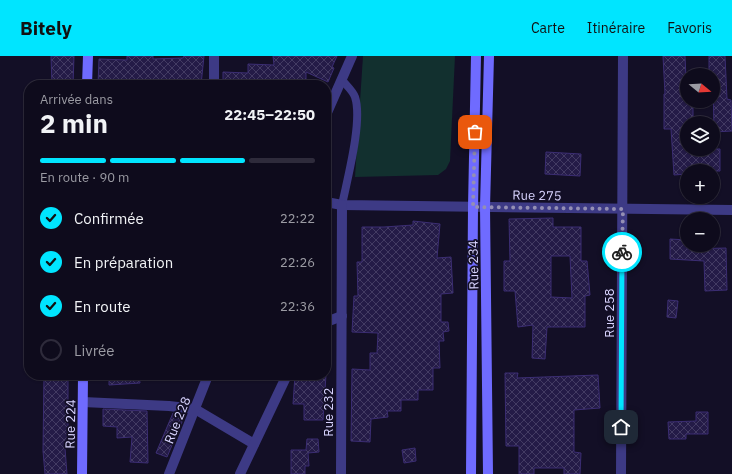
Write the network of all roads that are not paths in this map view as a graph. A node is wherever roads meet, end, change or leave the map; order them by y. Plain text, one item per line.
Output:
1 (88, 56) edge
2 (214, 56) edge
3 (352, 56) edge
4 (476, 56) edge
5 (489, 56) edge
6 (623, 56) edge
7 (88, 80) edge
8 (214, 80) edge
9 (342, 80) junction
10 (331, 104) edge
11 (331, 203) edge
12 (342, 206) junction
13 (473, 207) junction
14 (485, 207) junction
15 (623, 209) junction
16 (732, 210) edge
17 (342, 316) junction
18 (331, 320) edge
19 (83, 380) edge
20 (206, 380) edge
21 (285, 380) edge
22 (83, 402) junction
23 (195, 409) junction
24 (254, 444) junction
25 (82, 474) edge
26 (169, 474) edge
27 (240, 474) edge
28 (341, 474) edge
29 (471, 474) edge
30 (488, 474) edge
31 (621, 474) edge

1 - 7 main road
2 - 8 street
3 - 9 street
4 - 13 main road, Rue 234
5 - 14 main road, Rue 234
6 - 15 street, Rue 258
9 - 10 street
9 - 12 lane
11 - 12 street, Rue 275
12 - 13 street, Rue 275
12 - 17 street, Rue 232
13 - 14 street, Rue 275
13 - 29 main road, Rue 234
14 - 15 street, Rue 275
14 - 30 main road, Rue 234
15 - 16 street, Rue 275
15 - 31 street, Rue 258
17 - 18 street
17 - 28 street, Rue 232
19 - 22 main road, Rue 224
20 - 23 street, Rue 228
21 - 24 street
22 - 23 street
22 - 25 main road, Rue 224
23 - 24 street
23 - 26 street, Rue 228
24 - 27 street

